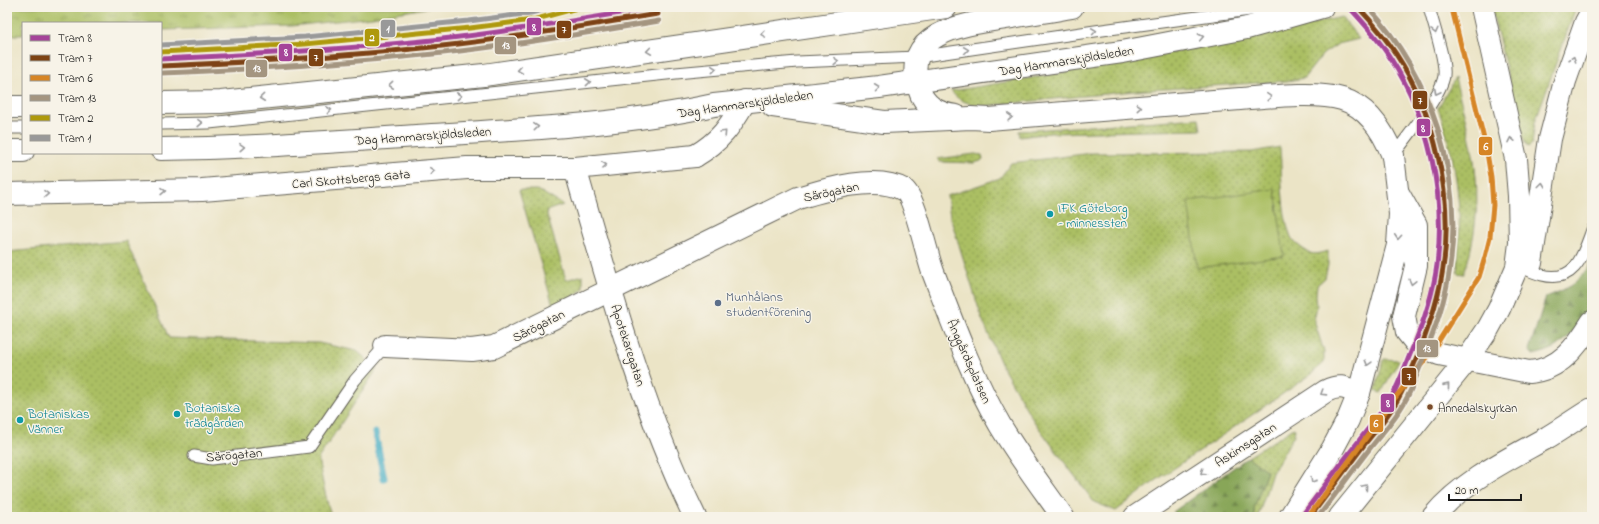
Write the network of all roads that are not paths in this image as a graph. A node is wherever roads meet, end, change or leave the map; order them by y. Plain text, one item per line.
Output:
1 (946, 7) edge
2 (1072, 7) edge
3 (1272, 7) edge
4 (1322, 7) edge
5 (1429, 7) edge
6 (1482, 7) edge
7 (1592, 11) edge
8 (917, 57) junction
9 (916, 82) junction
10 (745, 101) junction
11 (162, 103) edge
12 (7, 107) edge
13 (22, 107) edge
14 (971, 118) junction
15 (162, 124) edge
16 (7, 128) edge
17 (22, 128) edge
18 (162, 149) edge
19 (7, 151) edge
20 (22, 151) edge
21 (1392, 156) junction
22 (575, 168) junction
23 (905, 191) joint
24 (1398, 192) junction
25 (7, 194) edge
26 (1592, 230) edge
27 (1523, 269) junction
28 (610, 289) junction
29 (1592, 322) edge
30 (385, 346) joint
31 (1467, 360) junction
32 (1359, 393) junction
33 (1592, 409) edge
34 (194, 456) dead end
35 (695, 517) edge
36 (1063, 517) edge
37 (1135, 517) edge
38 (1290, 517) edge
39 (1340, 517) edge
40 (1433, 517) edge

1 -> 11 main road
2 - 8 main road
8 -> 3 lane
9 -> 4 main road, Dag Hammarskjöldsleden
5 -> 21 lane
27 -> 6 main road
27 -> 7 main road
8 - 9 main road
15 -> 8 lane
10 -> 9 main road, Dag Hammarskjöldsleden
9 - 14 main road
10 - 14 main road
18 -> 10 main road, Dag Hammarskjöldsleden
22 -> 10 main road, Carl Skottsbergs Gata
12 - 13 main road
14 -> 21 main road
16 - 17 lane
19 - 20 main road
21 - 24 main road
25 -> 22 main road, Carl Skottsbergs Gata
22 - 28 main road, Apotekaregatan
23 - 28 main road, Särögatan
23 - 36 main road, Änggårdsplatsen
24 -> 31 main road
24 -> 32 main road
26 - 27 lane
27 - 31 main road
28 - 30 main road, Särögatan
28 - 35 main road, Apotekaregatan
29 - 31 main road
30 - 34 lane, Särögatan
39 -> 31 main road
32 -> 37 main road, Askimsgatan
32 -> 38 main road
33 - 40 main road

